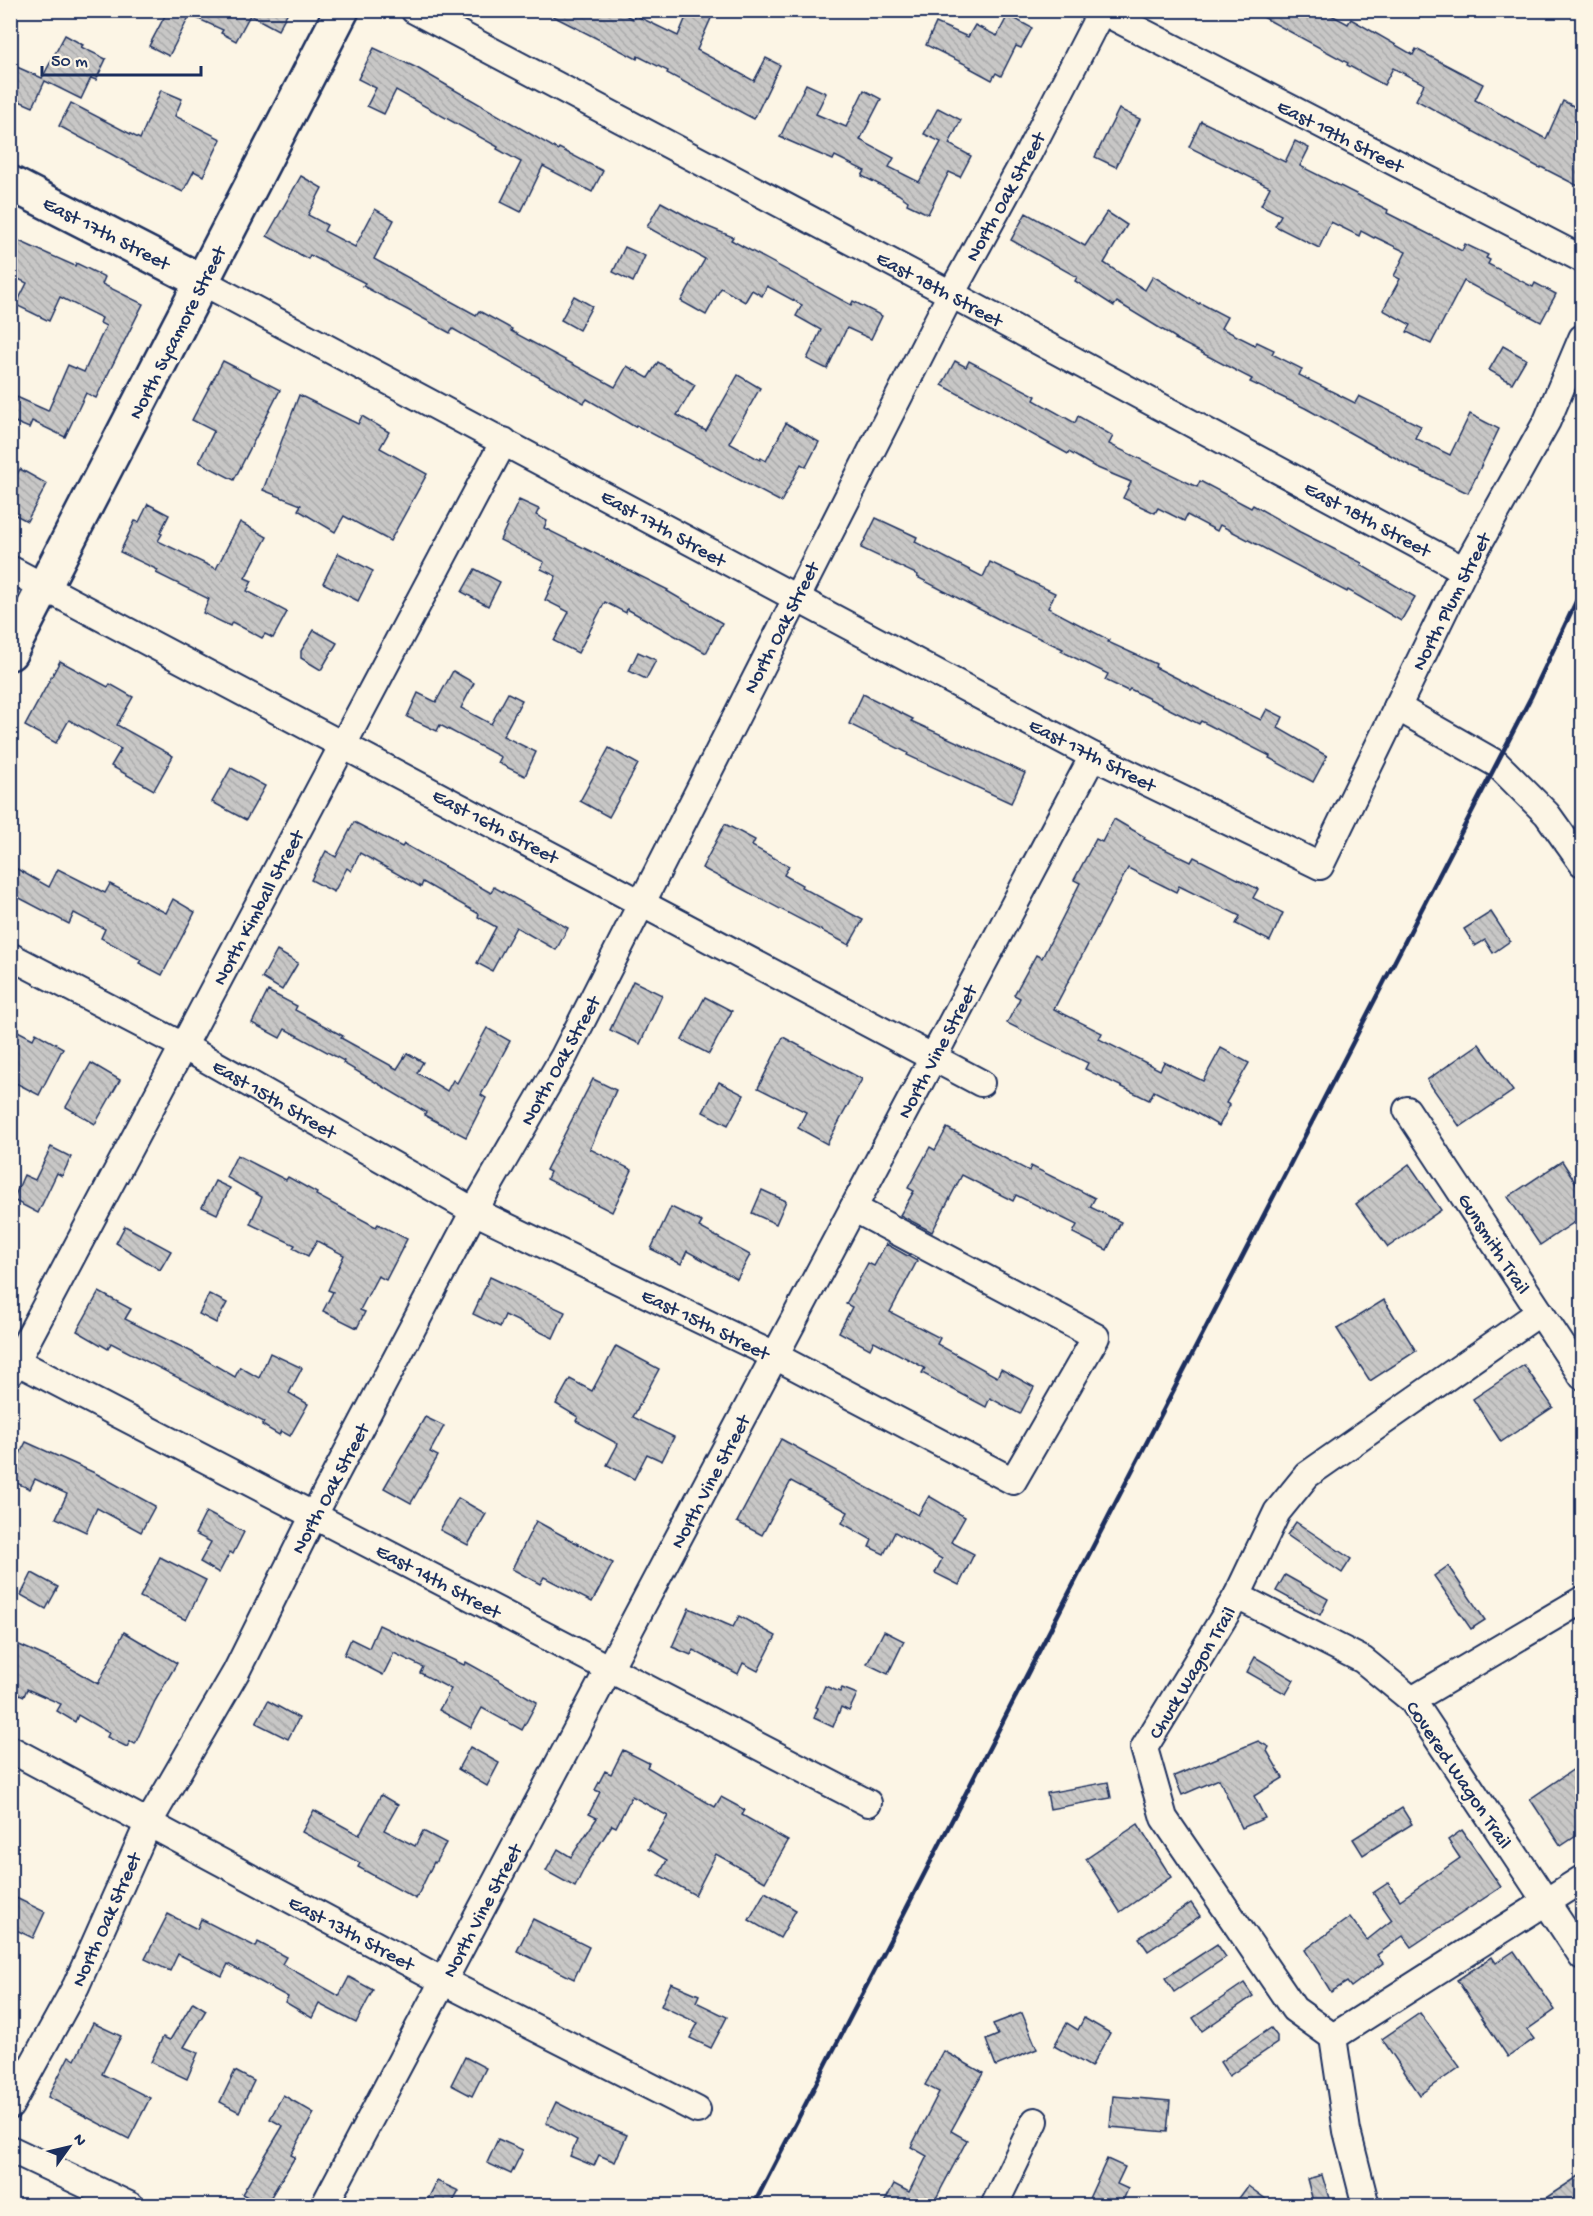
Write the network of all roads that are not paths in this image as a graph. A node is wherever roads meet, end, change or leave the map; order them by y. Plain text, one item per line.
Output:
1 (342, 10) edge
2 (414, 10) edge
3 (1102, 11) edge
4 (10, 183) edge
5 (1582, 258) edge
6 (201, 281) junction
7 (951, 294) junction
8 (1582, 338) edge
9 (504, 441) junction
10 (10, 569) edge
11 (1464, 570) junction
12 (45, 587) junction
13 (795, 598) junction
14 (10, 653) edge
15 (1397, 707) junction
16 (343, 745) junction
17 (1093, 756) junction
18 (1582, 863) edge
19 (1320, 866) joint
20 (642, 902) junction
21 (10, 956) edge
22 (183, 1046) junction
23 (933, 1057) junction
24 (981, 1083) dead end
25 (1407, 1110) dead end
26 (853, 1208) junction
27 (474, 1211) junction
28 (1540, 1312) junction
29 (775, 1356) junction
30 (13, 1364) edge
31 (1582, 1376) edge
32 (314, 1515) junction
33 (1237, 1596) junction
34 (1582, 1600) edge
35 (609, 1669) junction
36 (1412, 1700) junction
37 (10, 1749) edge
38 (868, 1803) dead end
39 (148, 1822) junction
40 (1582, 1879) edge
41 (1546, 1901) junction
42 (1582, 1956) edge
43 (443, 1981) junction
44 (1333, 2037) junction
45 (10, 2106) edge
46 (697, 2110) dead end
47 (1035, 2121) dead end
48 (10, 2149) edge
49 (130, 2205) edge
50 (324, 2205) edge
51 (994, 2205) edge
52 (1366, 2205) edge

1 - 6 main road, North Sycamore Street
2 - 7 street, East 18th Street
3 - 5 street, East 19th Street
3 - 7 street, North Oak Street
4 - 6 main road, East 17th Street
6 - 9 street, East 17th Street
6 - 12 main road, North Sycamore Street
7 - 11 street, East 18th Street
7 - 13 street, North Oak Street
8 - 11 street, North Plum Street
9 - 13 street, East 17th Street
9 - 16 street, North Kimball Street
10 - 12 street, East 16th Street
11 - 15 street, North Plum Street
12 - 14 main road, North Sycamore Street
12 - 16 street, East 16th Street
13 - 17 street, East 17th Street
13 - 20 street, North Oak Street
15 - 18 street
15 - 19 street, North Plum Street
16 - 20 street, East 16th Street
16 - 22 street, North Kimball Street
17 - 19 street, East 17th Street
17 - 23 street, North Vine Street
20 - 23 street, East 16th Street
20 - 27 street, North Oak Street
21 - 22 street, East 15th Street
22 - 27 street, East 15th Street
22 - 30 street, North Kimball Street
23 - 24 street, East 16th Street
23 - 26 street, North Vine Street
25 - 28 street, Gunsmith Trail
26 - 29 street, North Vine Street
26 - 29 street, East 15th Street
27 - 29 street, East 15th Street
27 - 32 street, North Oak Street
28 - 31 street, Gunsmith Trail
28 - 33 street, Chuck Wagon Trail
29 - 35 street, North Vine Street
30 - 32 street, East 14th Street
32 - 35 street, East 14th Street
32 - 39 street, North Oak Street
33 - 36 street, Covered Wagon Trail
33 - 44 street, Chuck Wagon Trail
34 - 36 street
35 - 38 street, East 14th Street
35 - 43 street, North Vine Street
36 - 41 street, Covered Wagon Trail
37 - 39 street, East 13th Street
39 - 43 street, East 13th Street
39 - 45 street, North Oak Street
40 - 41 street
41 - 42 street, Covered Wagon Trail
41 - 44 street
43 - 46 street, East 13th Street
43 - 50 street, North Vine Street
44 - 52 street
47 - 51 street
48 - 49 street

